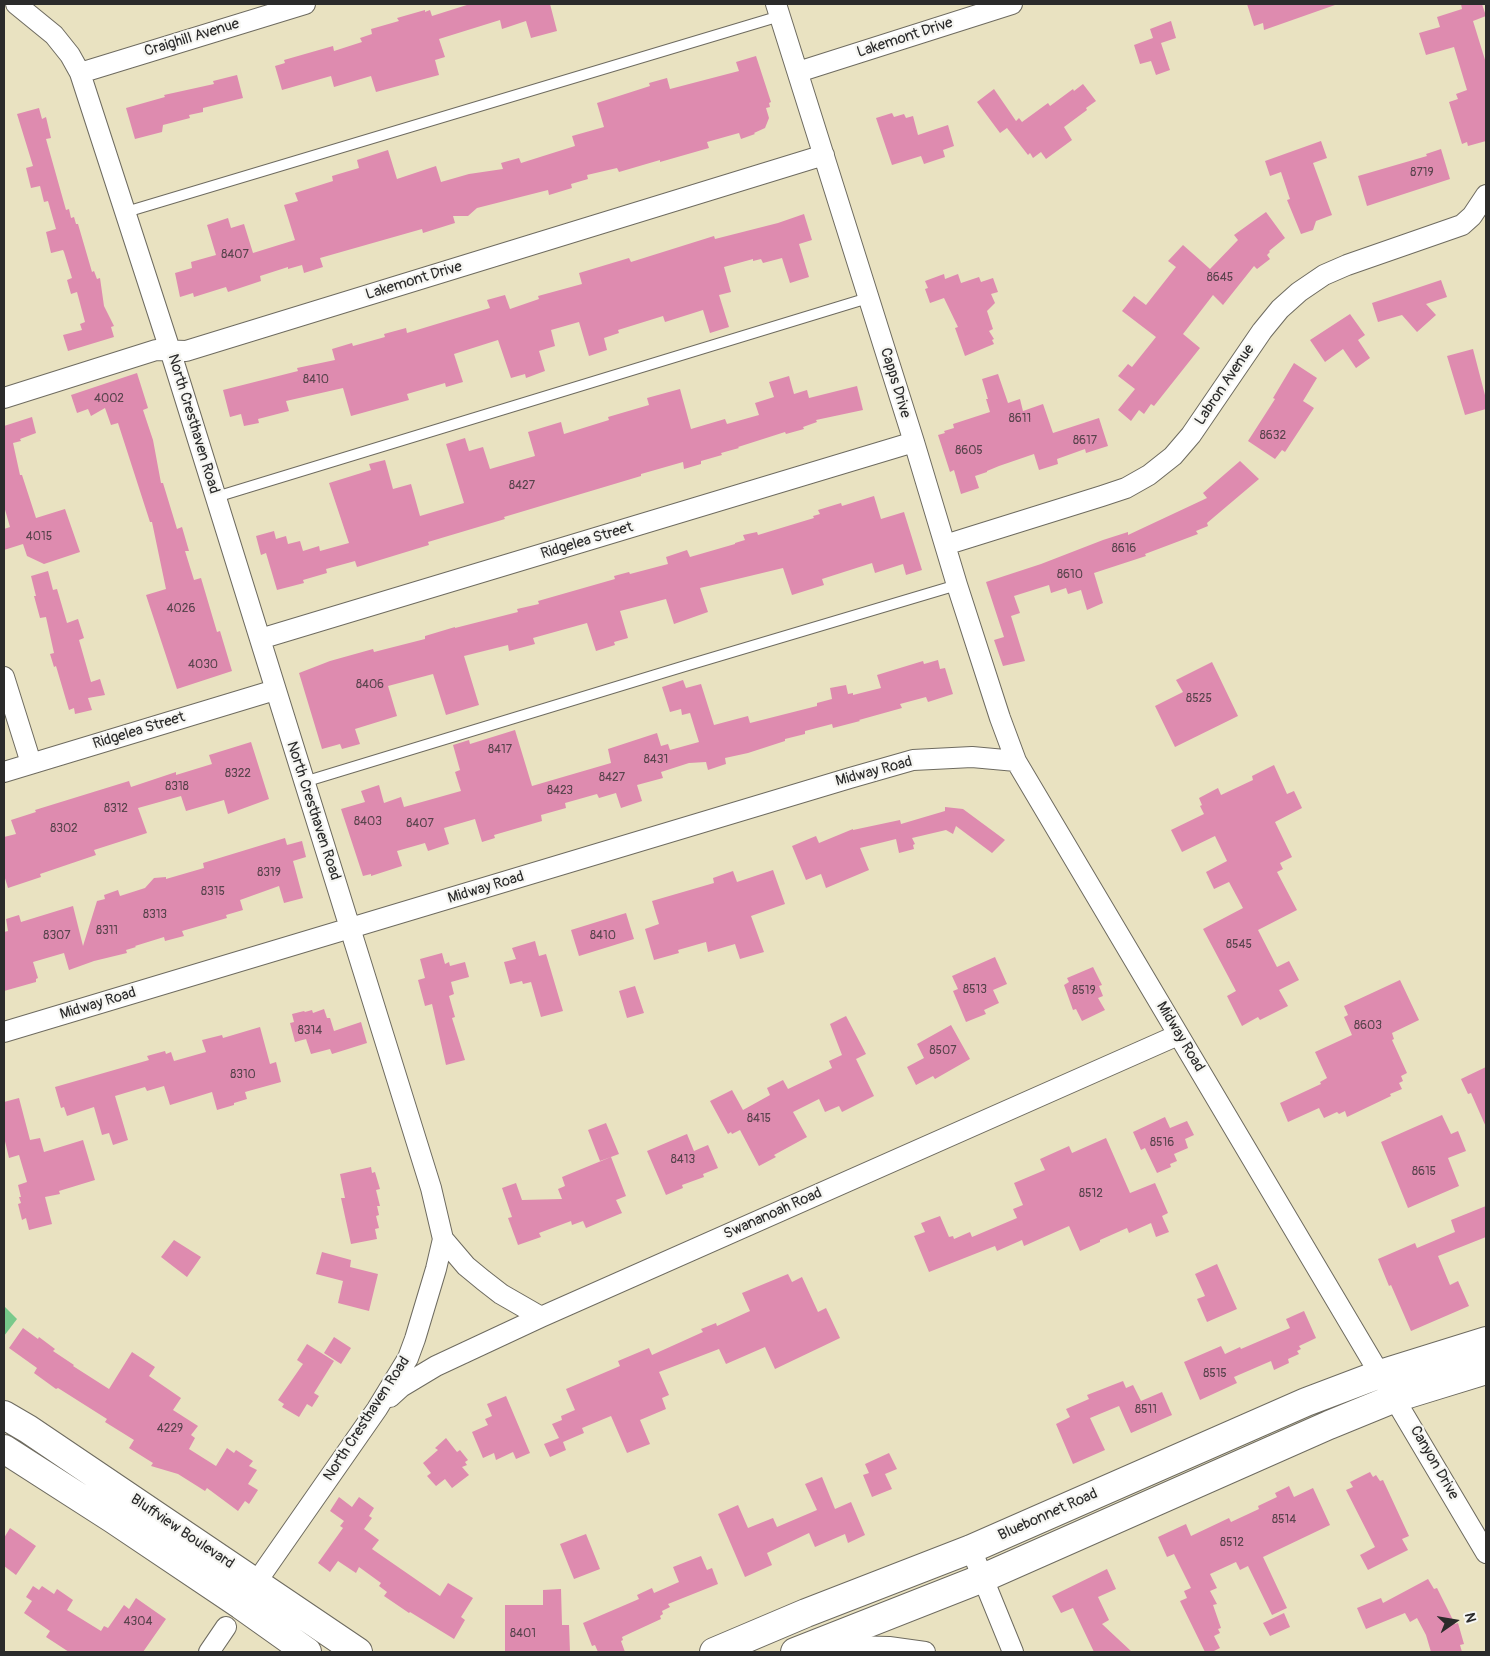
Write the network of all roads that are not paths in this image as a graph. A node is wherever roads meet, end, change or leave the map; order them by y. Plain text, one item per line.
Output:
1 (16, 4) edge
2 (305, 4) edge
3 (1012, 4) edge
4 (778, 10) edge
5 (798, 72) junction
6 (80, 73) junction
7 (824, 155) junction
8 (1486, 195) edge
9 (126, 212) junction
10 (868, 298) junction
11 (170, 350) junction
12 (4, 398) edge
13 (914, 442) junction
14 (216, 497) junction
15 (945, 545) junction
16 (957, 585) junction
17 (260, 639) junction
18 (4, 677) edge
19 (275, 690) junction
20 (1016, 761) junction
21 (31, 763) junction
22 (4, 772) edge
23 (304, 782) junction
24 (350, 928) junction
25 (4, 1032) edge
26 (1178, 1035) junction
27 (442, 1239) junction
28 (541, 1317) junction
29 (1486, 1341) edge
30 (1486, 1370) edge
31 (1380, 1374) junction
32 (1395, 1398) junction
33 (377, 1409) junction
34 (4, 1415) edge
35 (4, 1448) edge
36 (972, 1549) junction
37 (1486, 1553) edge
38 (983, 1578) junction
39 (256, 1582) junction
40 (233, 1616) junction
41 (1007, 1650) edge
42 (799, 1651) edge
43 (208, 1652) edge
44 (307, 1652) edge
45 (358, 1652) edge
46 (714, 1652) edge
47 (925, 1652) edge

1 - 6 street, North Cresthaven Road
2 - 6 street, Craighill Avenue
3 - 5 street, Lakemont Drive
4 - 5 street, Capps Drive
4 - 9 lane
5 - 7 street, Capps Drive
6 - 9 street, North Cresthaven Road
7 - 10 street, Capps Drive
7 - 11 street, Lakemont Drive
8 - 15 street, Labron Avenue
9 - 11 street, North Cresthaven Road
10 - 13 street, Capps Drive
10 - 14 lane
11 - 12 street, Lakemont Drive
11 - 14 street, North Cresthaven Road
13 - 15 street, Capps Drive
13 - 17 street, Ridgelea Street
14 - 17 street, North Cresthaven Road
15 - 16 street, Capps Drive
16 - 20 street, Capps Drive
16 - 23 lane
17 - 19 street, North Cresthaven Road
18 - 21 street
19 - 21 street, Ridgelea Street
19 - 23 street, North Cresthaven Road
20 - 24 street, Midway Road
20 - 26 street, Midway Road
21 - 22 street, Ridgelea Street
23 - 24 street, North Cresthaven Road
24 - 25 street, Midway Road
24 - 27 street, North Cresthaven Road
26 - 28 street, Swananoah Road
26 - 31 street, Midway Road
27 - 28 street
27 - 33 street, North Cresthaven Road
28 - 33 street, Swananoah Road
29 - 31 main road
30 - 32 main road
31 - 32 street, Canyon Drive
31 - 36 main road, Bluebonnet Road
32 - 37 street, Canyon Drive
32 - 38 main road, Bluebonnet Road
33 - 39 street, North Cresthaven Road
34 - 39 main road, Bluffview Boulevard
35 - 40 main road, Bluffview Boulevard
36 - 38 street
36 - 46 main road, Bluebonnet Road
38 - 41 street
38 - 42 main road, Bluebonnet Road
39 - 40 street, North Cresthaven Road
39 - 45 main road, Bluffview Boulevard
40 - 43 street, North Cresthaven Road
40 - 44 main road, Bluffview Boulevard
42 - 47 street

